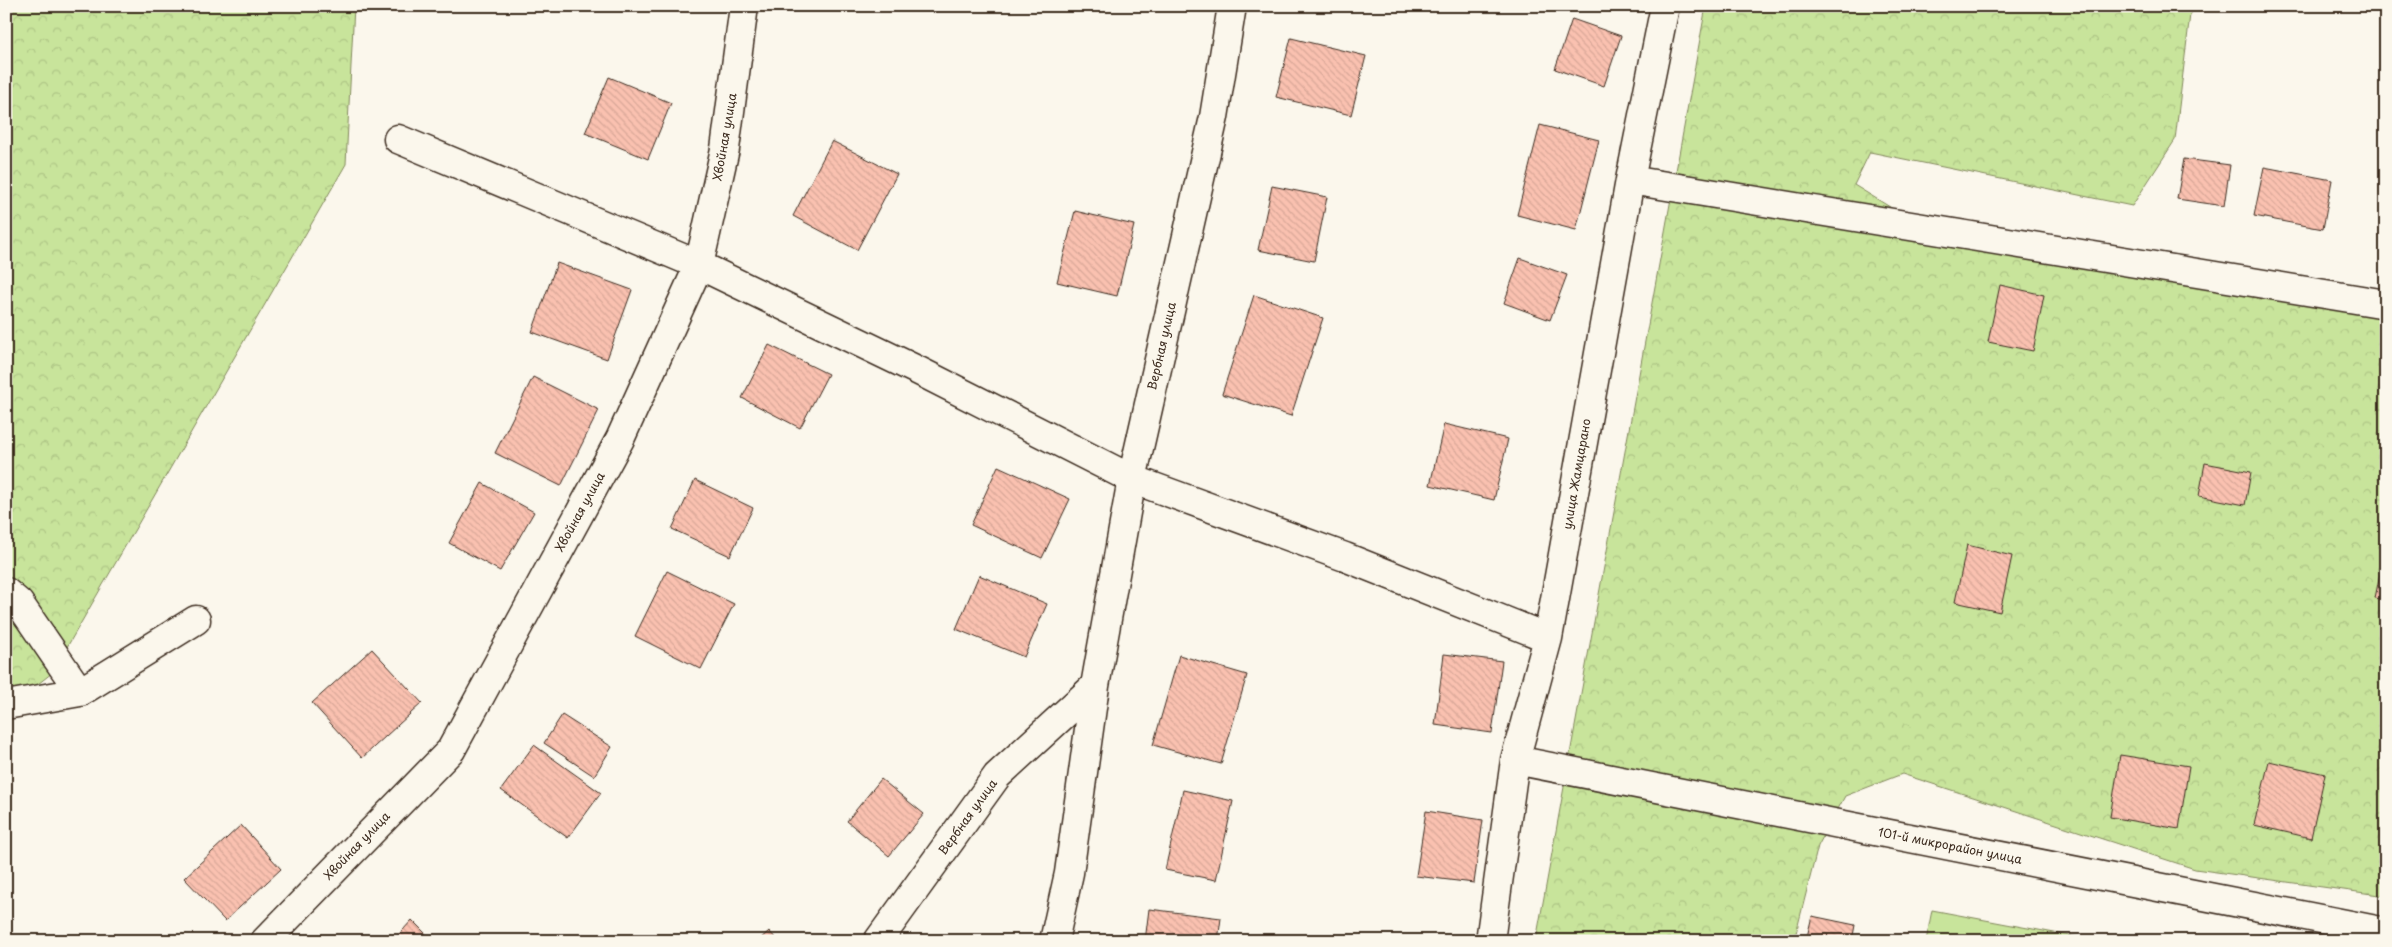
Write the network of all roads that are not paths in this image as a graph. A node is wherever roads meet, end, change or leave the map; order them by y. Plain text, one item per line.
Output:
1 (744, 6) edge
2 (1232, 6) edge
3 (1665, 6) edge
4 (398, 139) dead end
5 (1630, 180) junction
6 (699, 265) junction
7 (2386, 304) edge
8 (1132, 479) junction
9 (6, 592) edge
10 (196, 620) dead end
11 (1548, 638) junction
12 (1095, 686) junction
13 (80, 692) junction
14 (6, 705) edge
15 (1515, 760) junction
16 (2386, 932) edge
17 (265, 941) edge
18 (878, 941) edge
19 (1054, 941) edge
20 (1490, 941) edge

1 - 6 street, Хвойная улица
2 - 8 street, Вербная улица
3 - 5 street, улица Жамцарано
4 - 6 street
5 - 7 street
5 - 11 street, улица Жамцарано
6 - 8 street
6 - 17 street, Хвойная улица
8 - 11 street
8 - 12 street, Вербная улица
9 - 13 street
10 - 13 street
11 - 15 street, улица Жамцарано
12 - 18 street, Вербная улица
12 - 19 street, Вербная улица
13 - 14 street
15 - 16 street, 101-й микрорайон улица
15 - 20 street, улица Жамцарано

